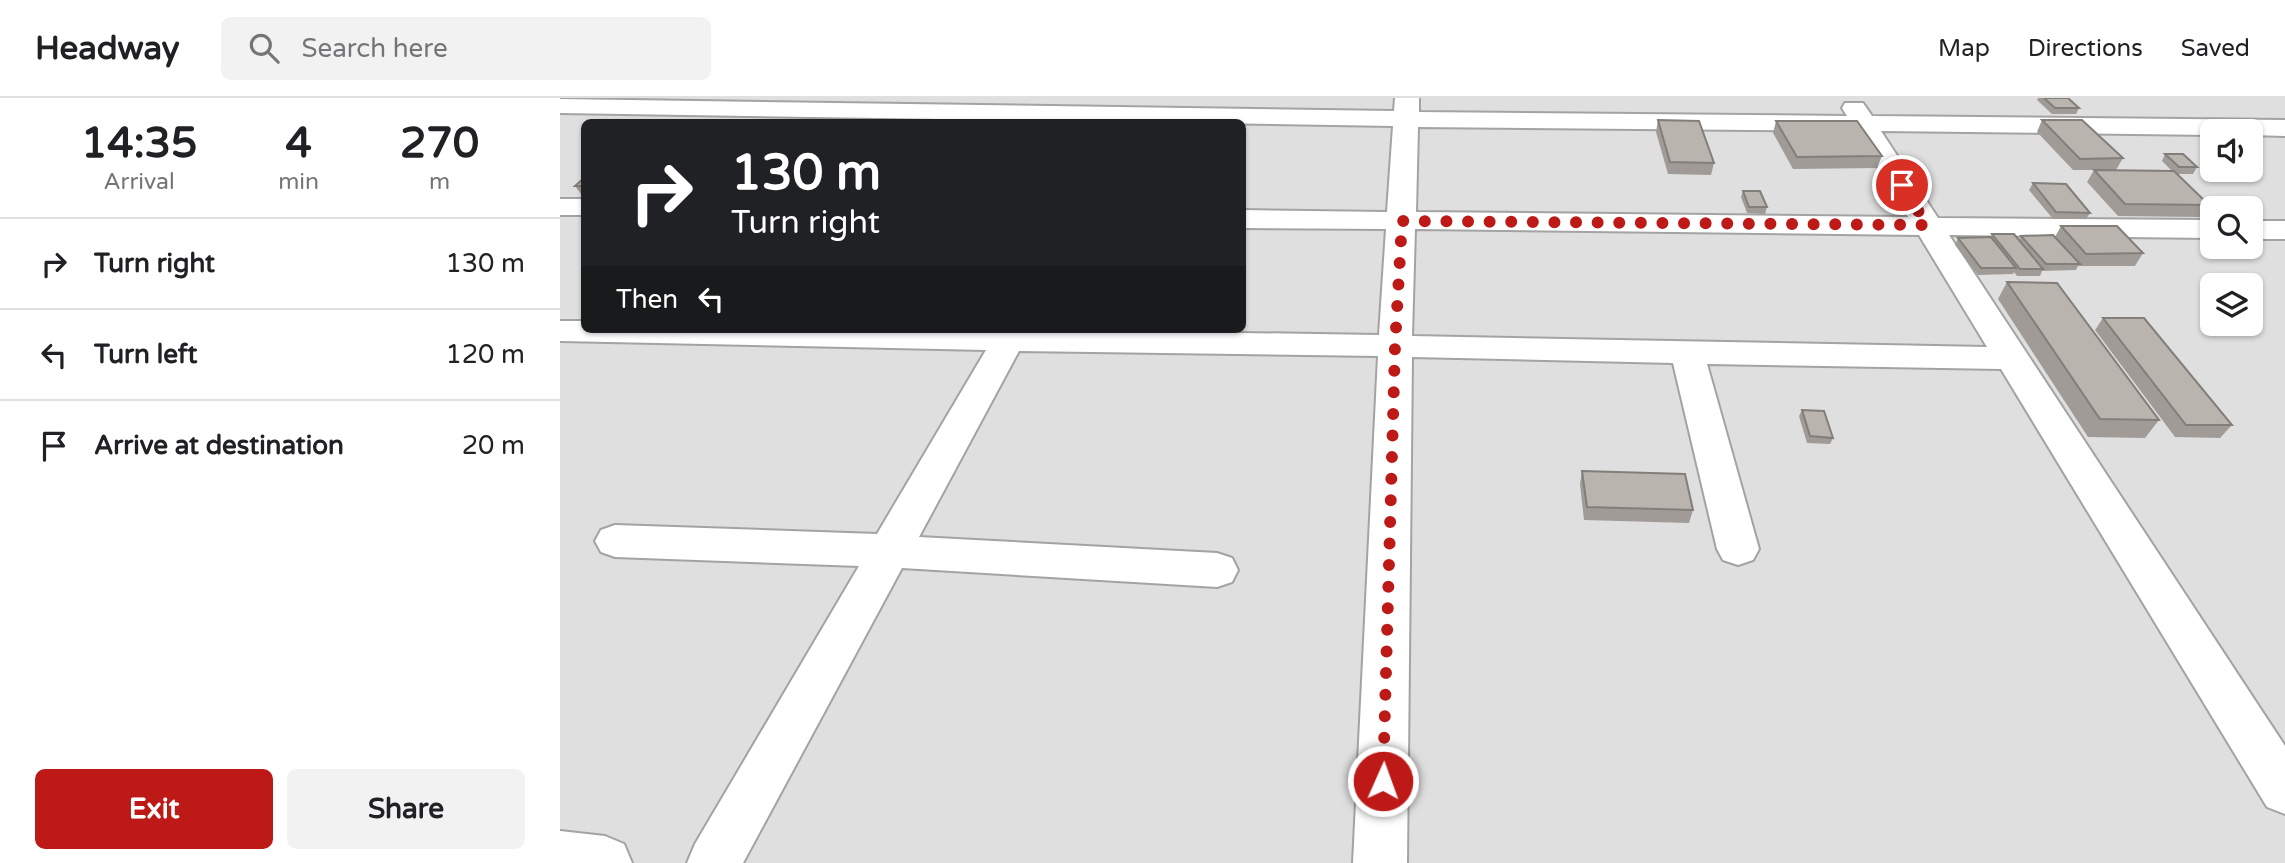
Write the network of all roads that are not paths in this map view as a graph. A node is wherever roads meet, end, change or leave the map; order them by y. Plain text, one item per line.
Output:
1 (560, 106) edge
2 (1406, 109) edge
3 (1856, 112) edge
4 (2285, 128) edge
5 (560, 207) edge
6 (581, 207) edge
7 (1246, 219) edge
8 (1402, 221) junction
9 (1927, 225) junction
10 (2200, 229) edge
11 (2263, 230) edge
12 (2285, 230) edge
13 (1967, 289) junction
14 (2008, 289) edge
15 (560, 331) edge
16 (581, 331) edge
17 (660, 333) edge
18 (1008, 340) junction
19 (1395, 346) junction
20 (1687, 353) junction
21 (2011, 358) junction
22 (615, 541) dead end
23 (1738, 549) dead end
24 (889, 551) junction
25 (1217, 570) dead end
26 (2285, 790) edge
27 (560, 857) edge
28 (605, 863) edge
29 (714, 863) edge
30 (1380, 863) edge

1 - 2 street
2 - 3 street
2 - 8 street
3 - 4 street
3 - 9 street
5 - 6 street
7 - 8 street
8 - 9 street
8 - 19 street
9 - 10 street
9 - 13 street
11 - 12 street
13 - 14 street
13 - 21 street
15 - 16 street
17 - 18 street
18 - 19 street
18 - 24 street
19 - 20 street
19 - 30 street
20 - 21 street
20 - 23 street
21 - 26 street
22 - 24 street
24 - 25 street
24 - 29 street
27 - 28 street

